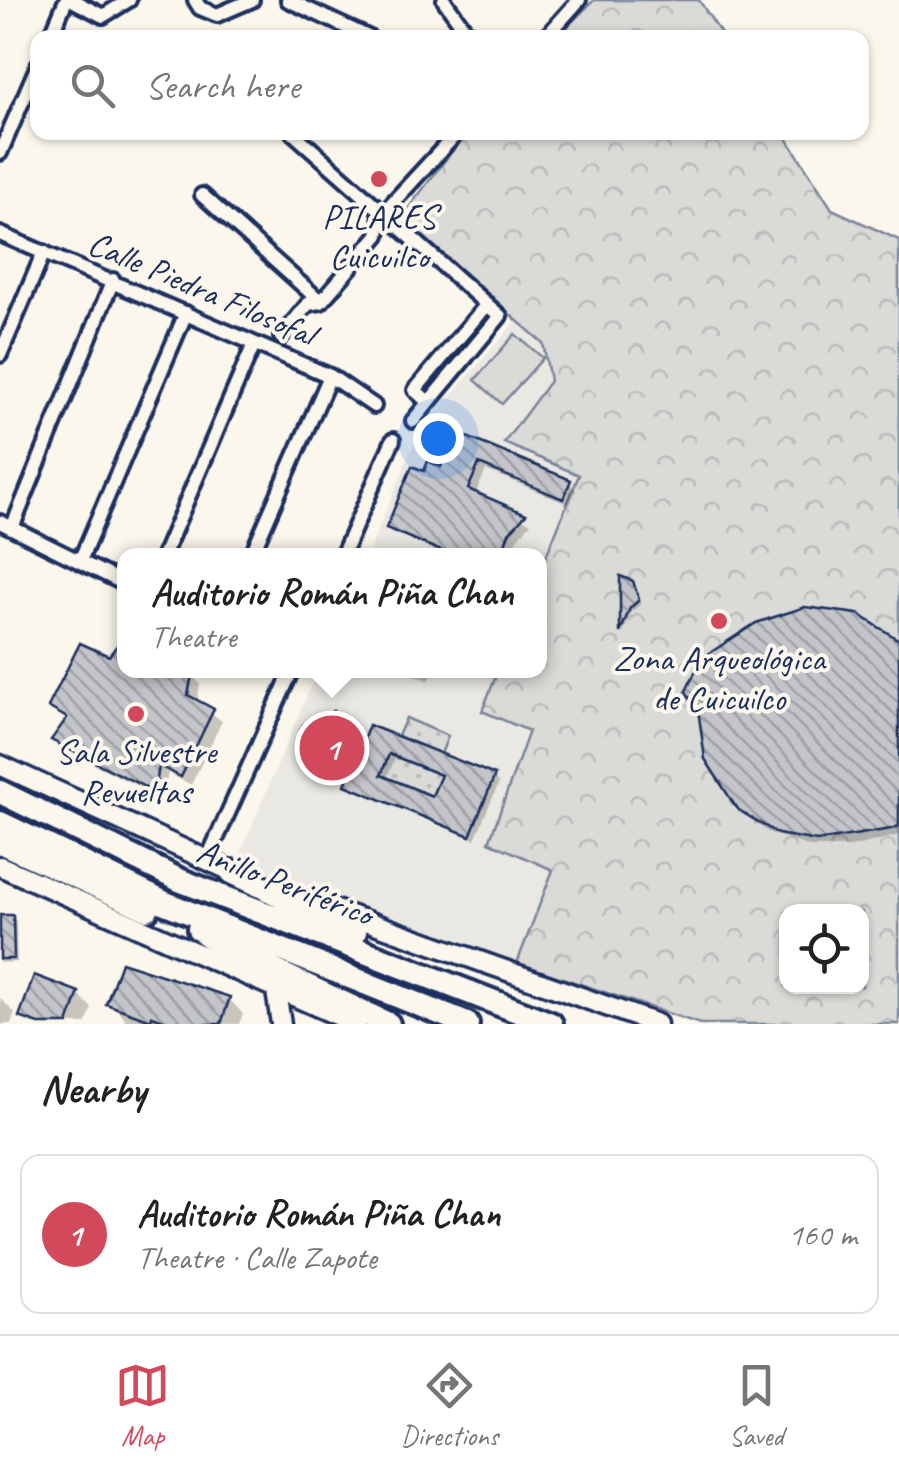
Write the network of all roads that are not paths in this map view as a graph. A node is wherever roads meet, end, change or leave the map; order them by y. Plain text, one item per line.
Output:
1 (69, 0) edge
2 (129, 0) edge
3 (196, 0) edge
4 (252, 0) edge
5 (288, 0) edge
6 (444, 0) edge
7 (579, 0) edge
8 (54, 30) edge
9 (353, 30) edge
10 (465, 30) edge
11 (552, 30) edge
12 (30, 84) edge
13 (301, 140) edge
14 (451, 140) edge
15 (0, 153) edge
16 (202, 195) dead end
17 (381, 215) junction
18 (0, 234) edge
19 (44, 252) junction
20 (113, 280) junction
21 (321, 302) junction
22 (186, 313) junction
23 (280, 337) dead end
24 (254, 344) junction
25 (0, 355) edge
26 (330, 376) junction
27 (374, 406) dead end
28 (413, 421) dead end
29 (393, 440) dead end
30 (6, 525) edge
31 (166, 548) edge
32 (255, 548) edge
33 (346, 548) edge
34 (80, 561) junction
35 (117, 580) edge
36 (288, 678) edge
37 (0, 765) edge
38 (0, 792) edge
39 (0, 803) edge
40 (0, 823) edge
41 (0, 842) edge
42 (0, 858) edge
43 (207, 860) junction
44 (0, 866) edge
45 (232, 872) junction
46 (110, 895) junction
47 (199, 930) junction
48 (276, 991) junction
49 (508, 1014) edge
50 (281, 1024) edge
51 (357, 1024) edge
52 (388, 1024) edge
53 (440, 1024) edge
54 (466, 1024) edge
55 (551, 1024) edge
56 (656, 1024) edge

1 - 2 street
1 - 8 street
3 - 4 street
5 - 9 street
6 - 10 street
7 - 11 street
12 - 15 street
13 - 17 street
14 - 17 street
16 - 21 street
17 - 21 street
17 - 28 street
18 - 19 street, Calle Piedra Filosofal
19 - 20 street, Calle Piedra Filosofal
19 - 25 street
20 - 22 street, Calle Piedra Filosofal
20 - 30 street
21 - 23 street
22 - 24 street, Calle Piedra Filosofal
22 - 34 street
24 - 26 street, Calle Piedra Filosofal
24 - 31 street
26 - 27 street, Calle Piedra Filosofal
26 - 32 street
29 - 33 street
30 - 34 street
34 - 35 street
36 - 43 street
37 - 43 main road
38 - 49 highway, Anillo Periférico
39 - 49 highway
40 - 54 highway
41 - 46 highway
42 - 46 highway
43 - 45 main road
44 - 48 main road
45 - 49 highway
45 - 56 main road
46 - 47 highway
47 - 52 highway
47 - 53 highway
48 - 50 main road
48 - 51 main road
49 - 55 highway, Anillo Periférico

